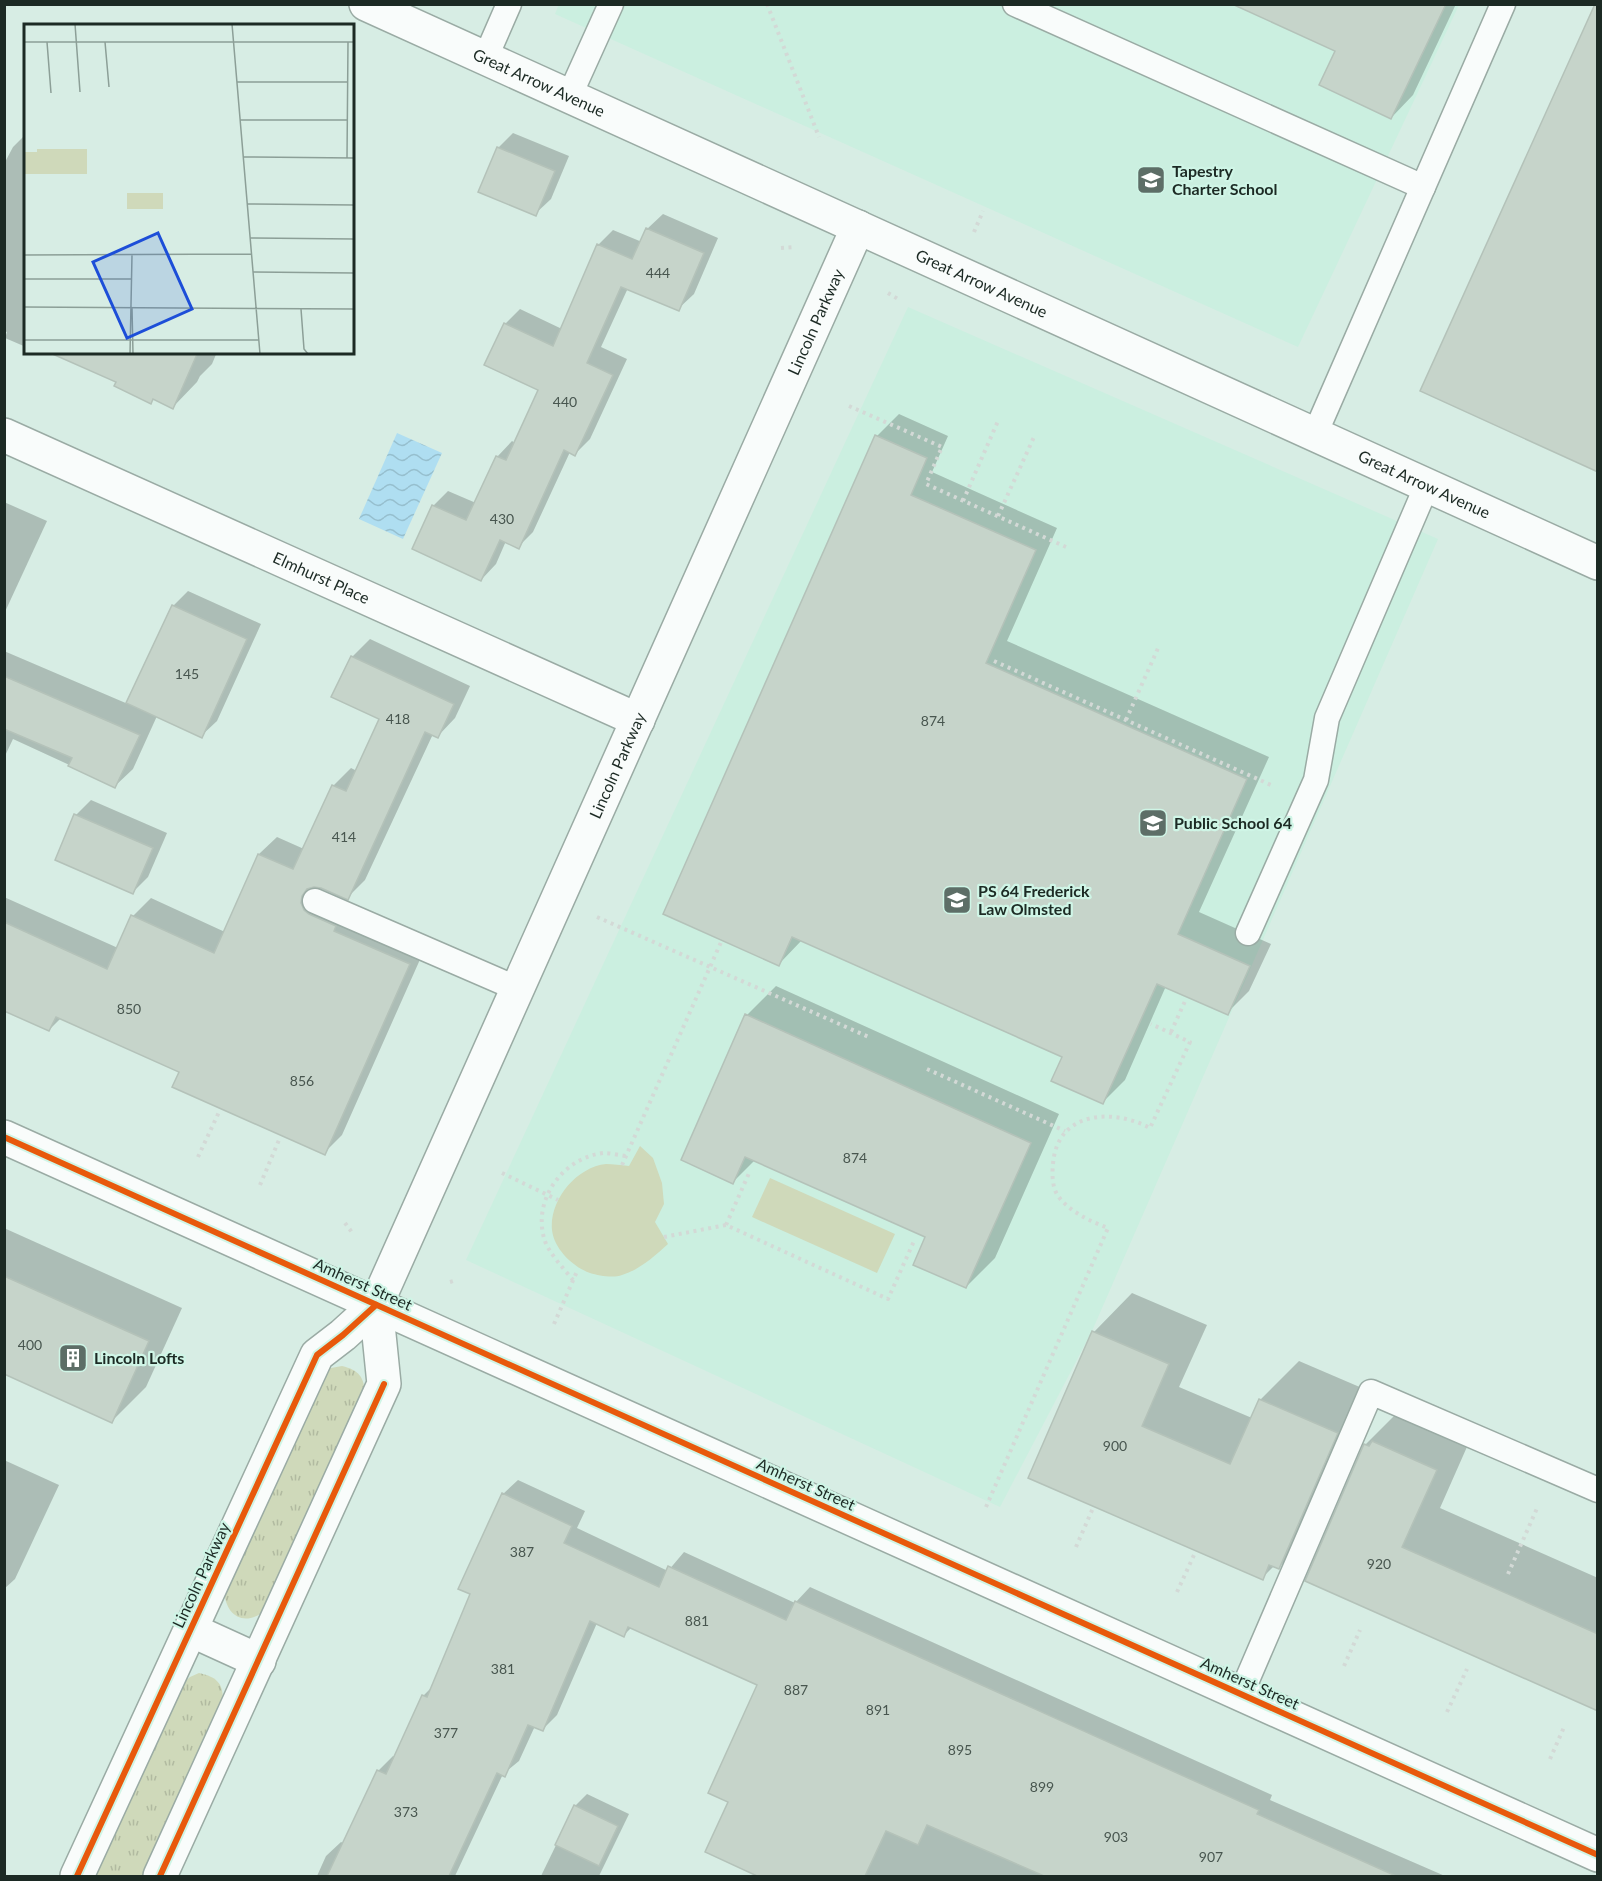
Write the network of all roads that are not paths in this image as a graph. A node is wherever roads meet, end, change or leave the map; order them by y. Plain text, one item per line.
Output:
1 (366, 4) edge
2 (509, 4) edge
3 (611, 4) edge
4 (1015, 4) edge
5 (1503, 4) edge
6 (485, 58) junction
7 (569, 97) junction
8 (1423, 187) junction
9 (858, 227) junction
10 (1315, 434) junction
11 (4, 435) edge
12 (1427, 485) junction
13 (1598, 563) edge
14 (638, 720) junction
15 (315, 901) dead end
16 (1248, 933) dead end
17 (518, 989) junction
18 (4, 1137) edge
19 (376, 1305) junction
20 (1598, 1490) edge
21 (191, 1630) junction
22 (259, 1661) junction
23 (1241, 1694) junction
24 (1598, 1855) edge
25 (77, 1876) edge
26 (160, 1876) edge

1 - 6 street, Great Arrow Avenue
2 - 6 lane
3 - 7 lane
4 - 8 lane
5 - 8 lane
6 - 7 street, Great Arrow Avenue
7 - 9 street, Great Arrow Avenue
8 - 10 lane
9 - 10 street, Great Arrow Avenue
9 - 14 street, Lincoln Parkway
10 - 12 street, Great Arrow Avenue
11 - 14 street, Elmhurst Place
12 - 13 street, Great Arrow Avenue
12 - 16 lane
14 - 17 street, Lincoln Parkway
15 - 17 lane
17 - 19 street, Lincoln Parkway
18 - 19 street, Amherst Street
19 - 21 street, Lincoln Parkway
19 - 22 street, Lincoln Parkway
19 - 23 street, Amherst Street
20 - 23 lane
21 - 22 street
21 - 25 street, Lincoln Parkway
22 - 26 street, Lincoln Parkway
23 - 24 street, Amherst Street

